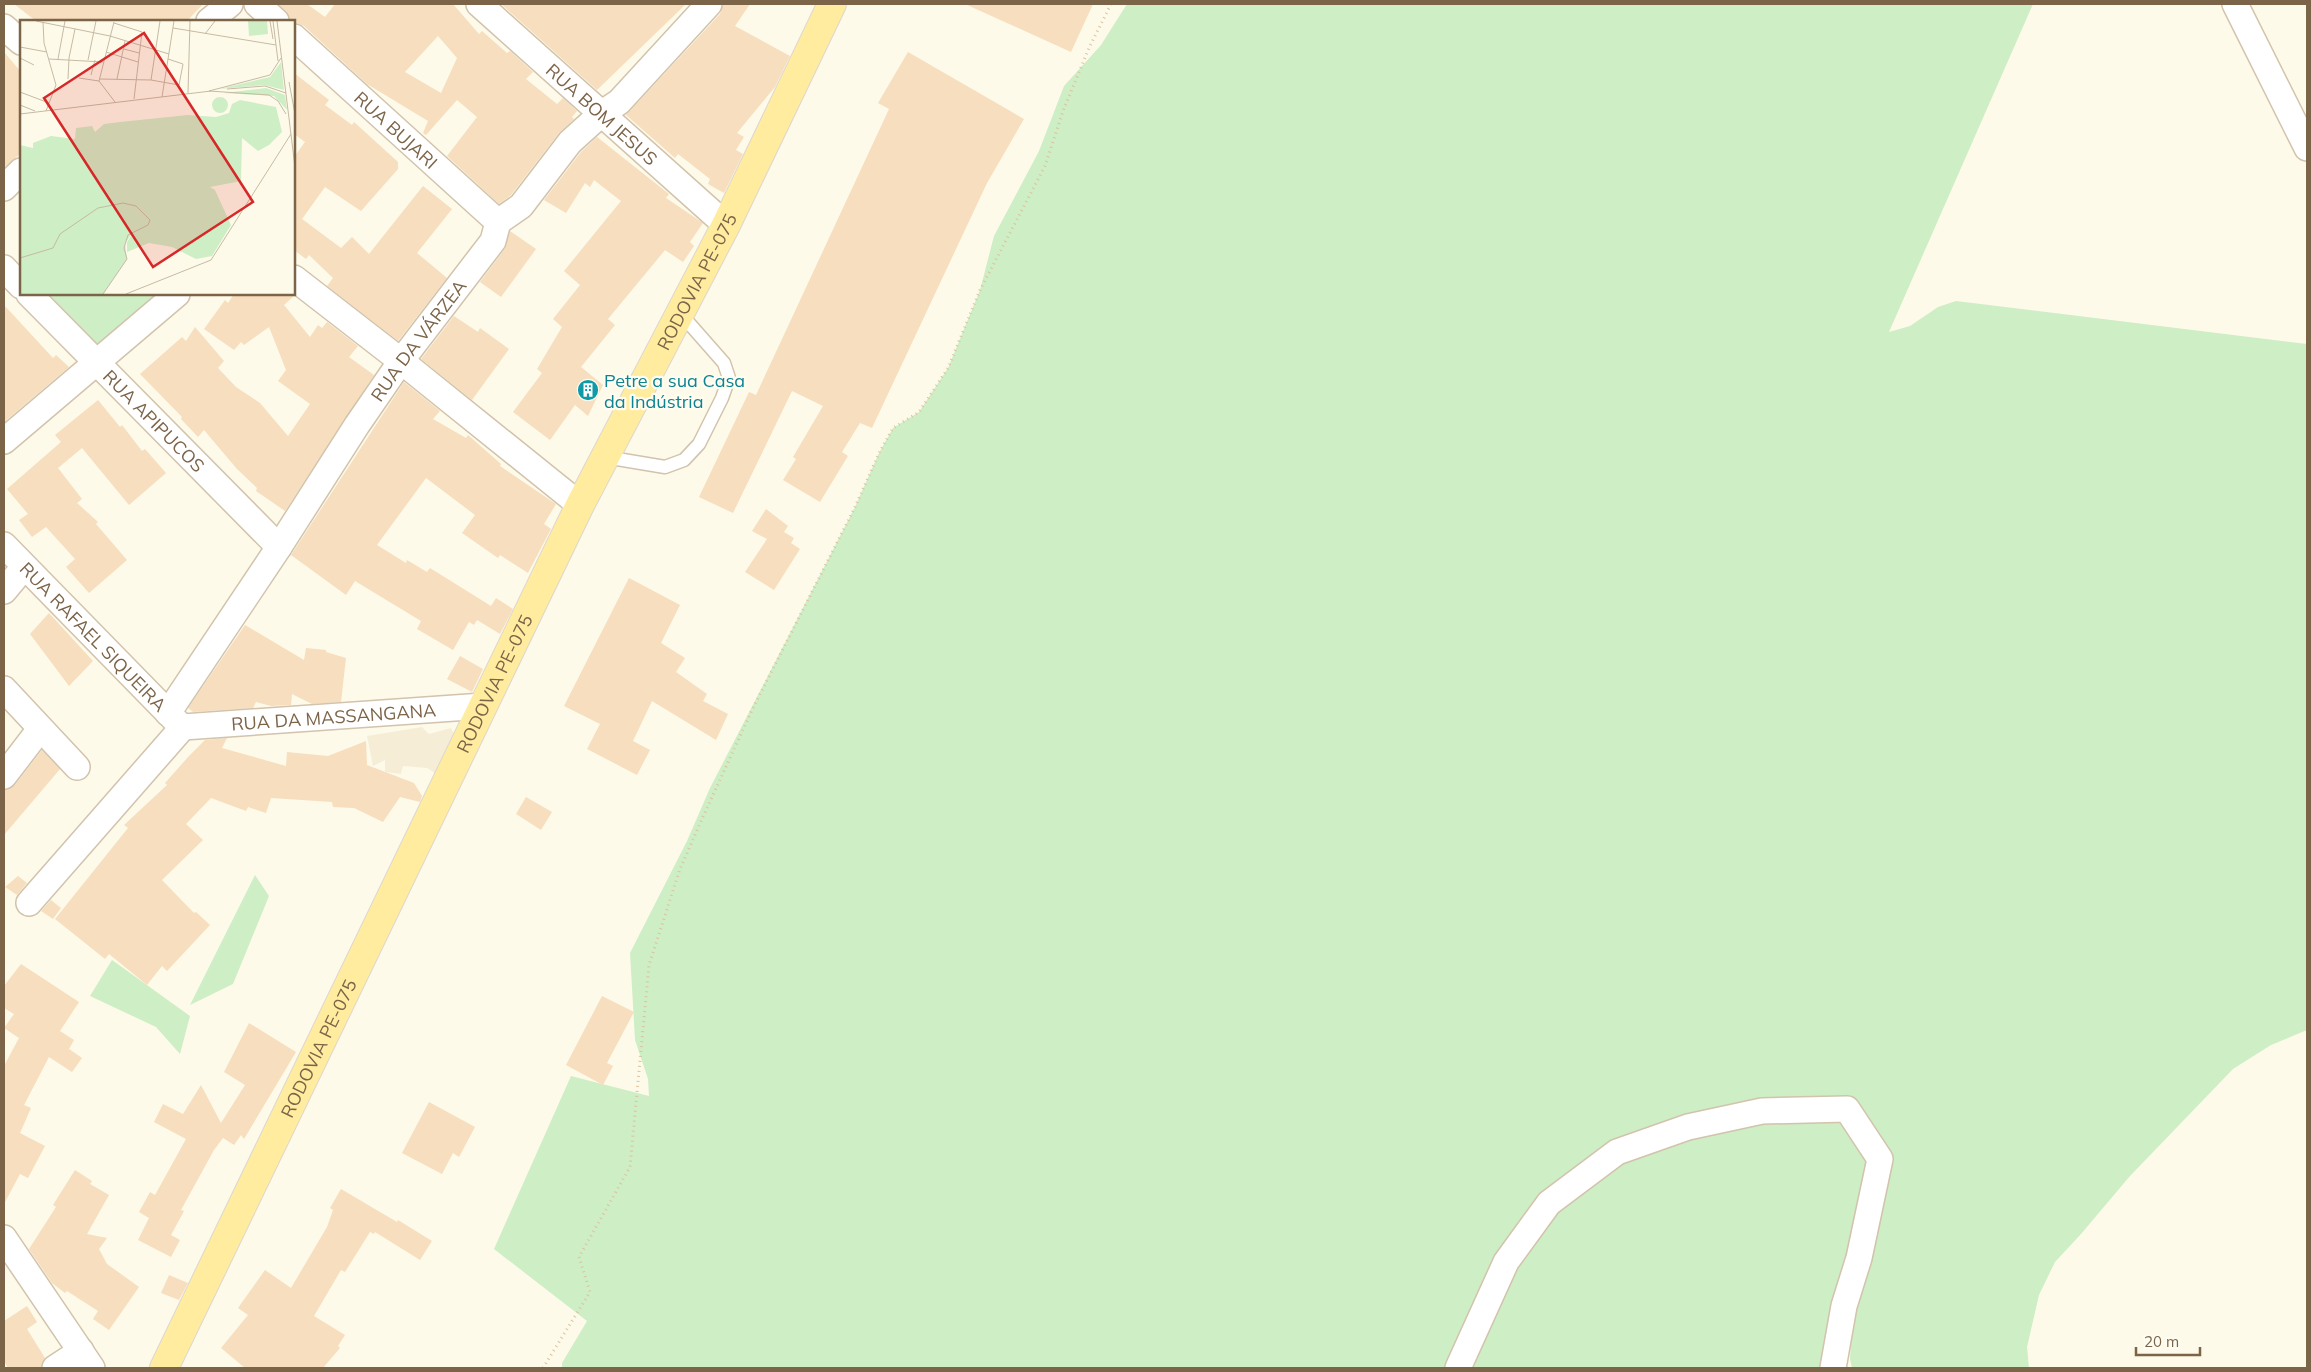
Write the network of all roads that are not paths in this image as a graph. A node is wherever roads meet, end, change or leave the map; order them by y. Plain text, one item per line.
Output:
1 (230, 4) edge
2 (257, 4) edge
3 (479, 4) edge
4 (709, 4) edge
5 (832, 4) edge
6 (2235, 4) edge
7 (210, 20) edge
8 (275, 20) edge
9 (4, 27) edge
10 (295, 38) edge
11 (20, 41) edge
12 (601, 114) junction
13 (2307, 148) edge
14 (20, 172) edge
15 (4, 188) edge
16 (498, 222) junction
17 (726, 225) junction
18 (4, 268) edge
19 (295, 279) edge
20 (20, 285) edge
21 (30, 295) edge
22 (176, 295) edge
23 (680, 313) junction
24 (401, 360) junction
25 (96, 362) junction
26 (4, 441) edge
27 (605, 457) junction
28 (580, 506) junction
29 (4, 545) edge
30 (279, 547) junction
31 (24, 567) junction
32 (4, 591) edge
33 (4, 689) edge
34 (484, 706) junction
35 (176, 720) junction
36 (40, 729) junction
37 (77, 767) dead end
38 (4, 776) edge
39 (29, 903) dead end
40 (4, 1238) edge
41 (87, 1360) edge
42 (55, 1368) edge
43 (164, 1368) edge
44 (1458, 1368) edge
45 (1833, 1368) edge

1 - 7 street
2 - 8 street
3 - 12 street, RUA BOM JESUS
4 - 12 street
5 - 17 main road, RODOVIA PE-075
6 - 13 street
9 - 11 street
10 - 16 street, RUA BUJARI
12 - 16 street
12 - 17 street, RUA BOM JESUS
14 - 15 street
16 - 24 street, RUA DA VÁRZEA
17 - 23 main road, RODOVIA PE-075
18 - 20 street
19 - 24 street
21 - 25 street, RUA APIPUCOS
22 - 25 street
23 - 27 main road, RODOVIA PE-075
23 - 27 lane
24 - 28 street
24 - 30 street, RUA DA VÁRZEA
25 - 26 street
25 - 30 street, RUA APIPUCOS
27 - 28 main road, RODOVIA PE-075
28 - 34 main road, RODOVIA PE-075
29 - 31 street, RUA RAFAEL SIQUEIRA
30 - 35 street, RUA DA VÁRZEA
31 - 32 street
31 - 35 street, RUA RAFAEL SIQUEIRA
33 - 36 street
34 - 35 street, RUA DA MASSANGANA
34 - 43 main road, RODOVIA PE-075
35 - 39 street, RUA DA VÁRZEA
36 - 37 street
36 - 38 street
40 - 41 street
41 - 42 street
44 - 45 street

